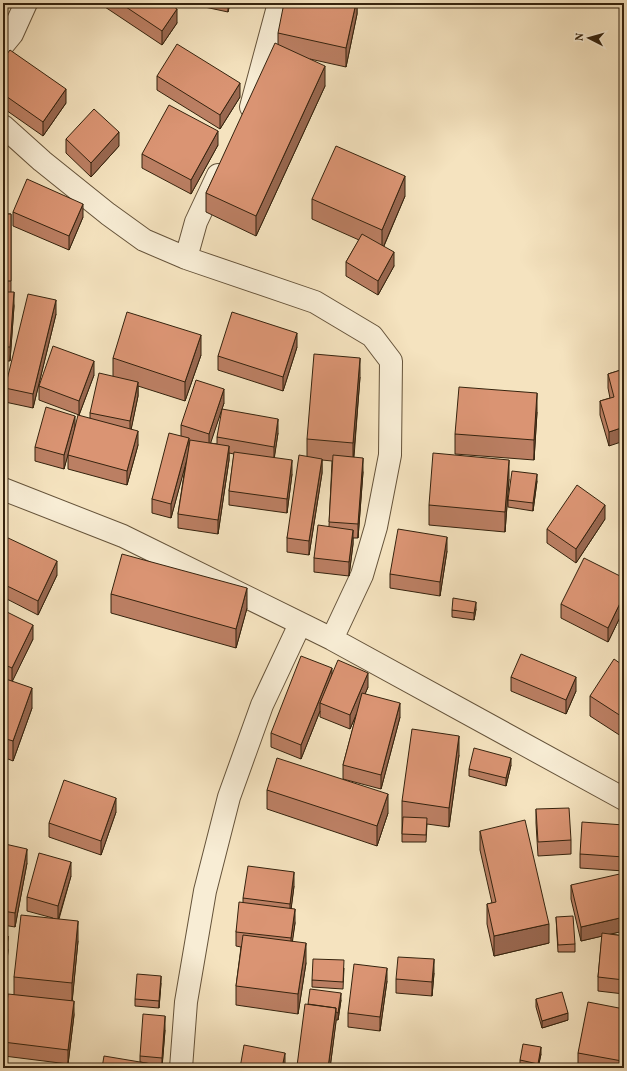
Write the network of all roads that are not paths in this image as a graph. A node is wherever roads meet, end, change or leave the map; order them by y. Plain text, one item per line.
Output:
1 (26, 3) edge
2 (279, 3) edge
3 (3, 46) edge
4 (3, 126) edge
5 (241, 128) edge
6 (228, 155) edge
7 (186, 258) junction
8 (3, 489) edge
9 (300, 624) junction
10 (332, 639) junction
11 (624, 800) edge
12 (181, 1068) edge

1 - 3 street
2 - 5 street
4 - 7 street
6 - 7 street
7 - 10 street
8 - 9 street
9 - 10 street
9 - 12 street
10 - 11 street

